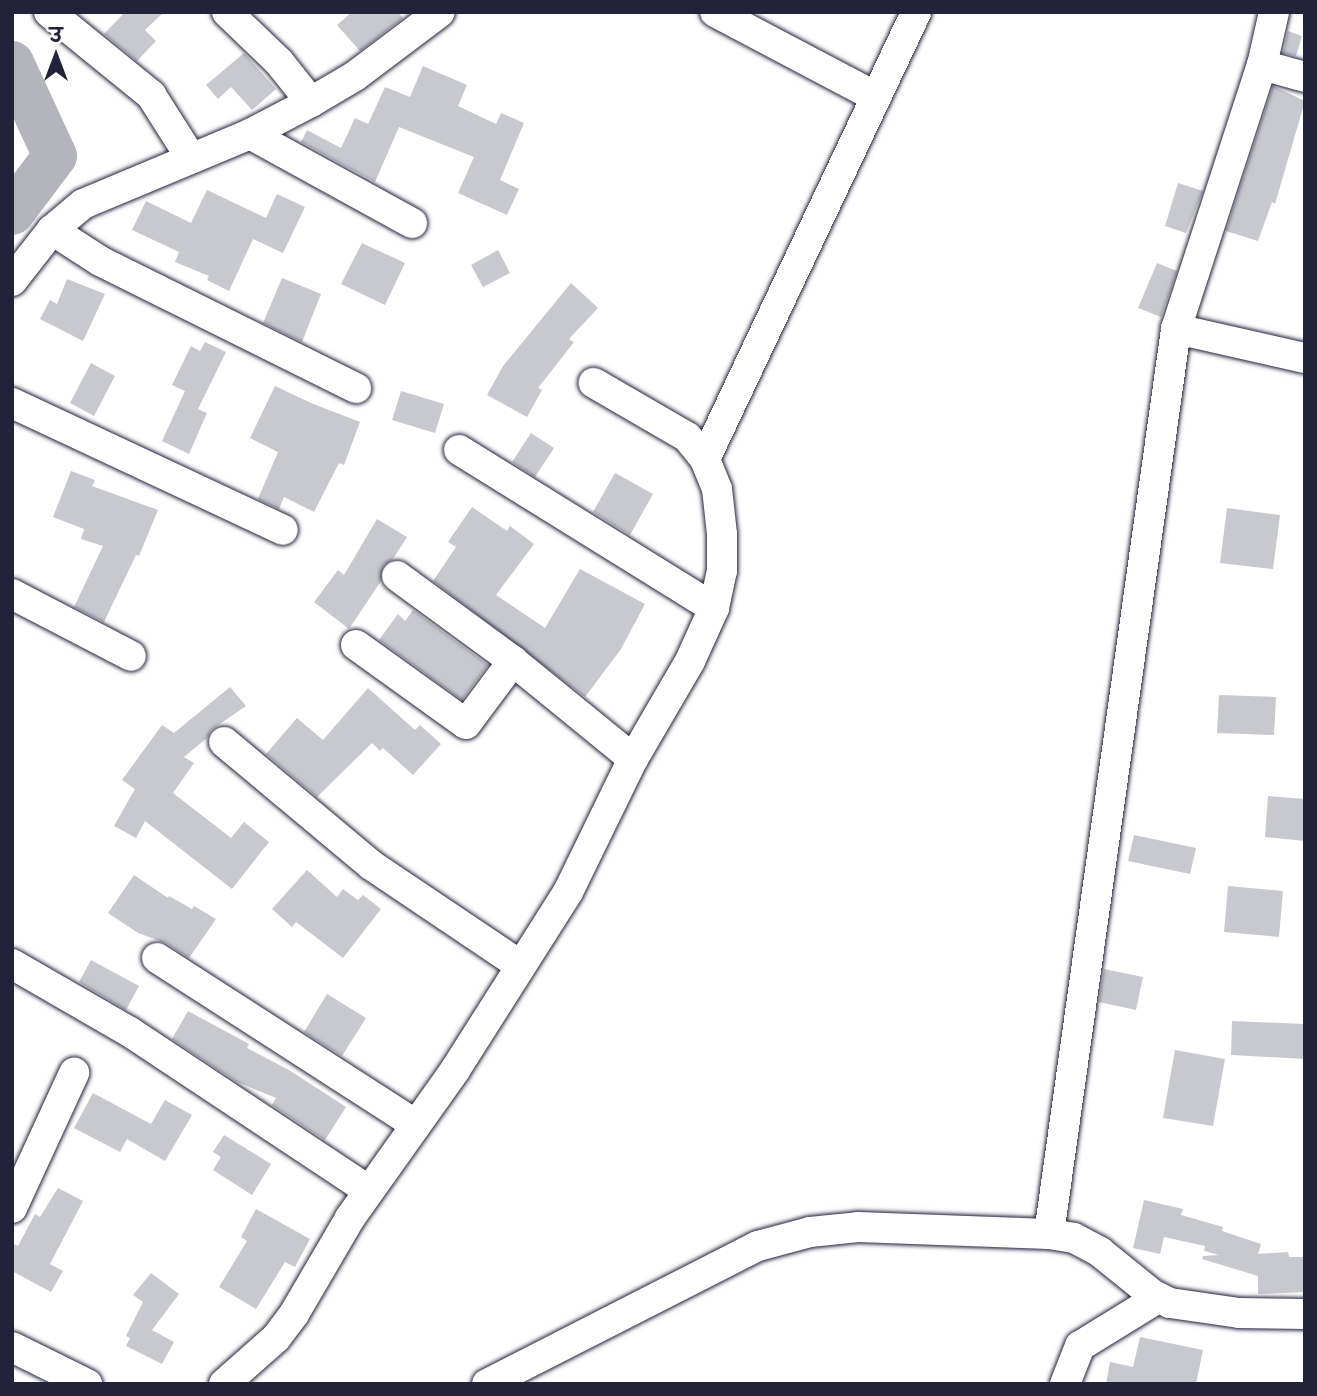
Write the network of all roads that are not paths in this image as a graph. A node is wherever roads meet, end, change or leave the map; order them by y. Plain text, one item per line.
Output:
1 (48, 12) edge
2 (227, 12) edge
3 (715, 12) edge
4 (916, 12) edge
5 (1274, 12) edge
6 (435, 14) edge
7 (1262, 65) junction
8 (1305, 78) edge
9 (876, 97) junction
10 (312, 102) junction
11 (250, 134) junction
12 (191, 158) junction
13 (412, 223) dead end
14 (52, 230) junction
15 (12, 281) edge
16 (1176, 329) junction
17 (1305, 358) edge
18 (594, 383) dead end
19 (356, 388) dead end
20 (12, 403) edge
21 (459, 450) dead end
22 (705, 458) junction
23 (283, 530) dead end
24 (397, 576) dead end
25 (12, 594) edge
26 (714, 608) junction
27 (356, 645) dead end
28 (131, 656) dead end
29 (513, 661) junction
30 (224, 742) dead end
31 (634, 759) junction
32 (157, 958) dead end
33 (12, 964) edge
34 (520, 965) junction
35 (74, 1073) dead end
36 (415, 1125) junction
37 (368, 1190) junction
38 (12, 1208) edge
39 (1049, 1234) junction
40 (1158, 1298) junction
41 (1305, 1314) edge
42 (12, 1348) edge
43 (86, 1384) edge
44 (223, 1384) edge
45 (487, 1384) edge
46 (1065, 1384) edge

1 - 12 street
2 - 10 street
3 - 9 street
4 - 9 street
5 - 7 street
6 - 10 street
7 - 8 street
7 - 16 street
9 - 22 street
10 - 11 street
11 - 12 street
11 - 13 street
12 - 14 street
14 - 15 street
14 - 19 street
16 - 17 street
16 - 39 street
18 - 22 street
20 - 23 street
21 - 26 street
22 - 26 street
24 - 29 street
25 - 28 street
26 - 31 street
27 - 29 street
29 - 31 street
30 - 34 street
31 - 34 street
32 - 36 street
33 - 37 street
34 - 36 street
35 - 38 street
36 - 37 street
37 - 44 street
39 - 40 street
39 - 45 street
40 - 41 street
40 - 46 street
42 - 43 street

